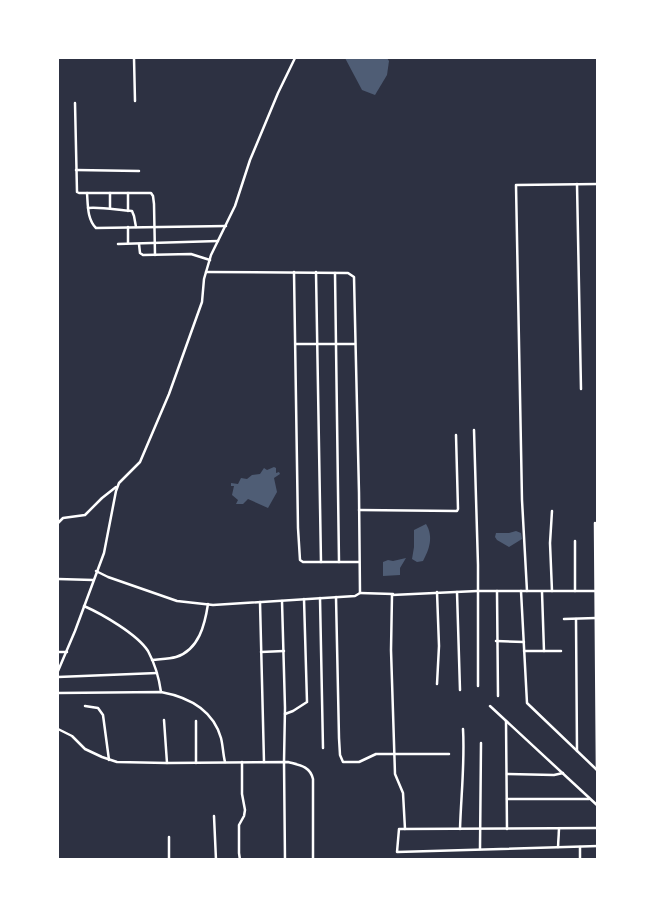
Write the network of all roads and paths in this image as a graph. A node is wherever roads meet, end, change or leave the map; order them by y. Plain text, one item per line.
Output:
1 (134, 58) edge
2 (295, 58) edge
3 (135, 101) dead end
4 (75, 103) dead end
5 (76, 170) junction
6 (139, 171) dead end
7 (577, 184) junction
8 (598, 184) edge
9 (87, 193) junction
10 (110, 193) junction
11 (128, 193) junction
12 (88, 208) junction
13 (110, 208) junction
14 (128, 211) junction
15 (226, 226) junction
16 (128, 227) junction
17 (136, 227) junction
18 (155, 227) junction
19 (218, 242) junction
20 (139, 243) junction
21 (155, 243) junction
22 (118, 244) dead end
23 (128, 244) junction
24 (155, 255) junction
25 (210, 260) junction
26 (206, 272) junction
27 (294, 272) junction
28 (316, 272) junction
29 (335, 272) junction
30 (296, 344) junction
31 (318, 344) junction
32 (335, 344) junction
33 (355, 344) junction
34 (581, 389) dead end
35 (474, 430) dead end
36 (456, 435) dead end
37 (118, 486) junction
38 (359, 510) junction
39 (552, 511) dead end
40 (595, 522) dead end
41 (58, 523) edge
42 (575, 541) dead end
43 (321, 562) junction
44 (338, 562) junction
45 (360, 562) junction
46 (96, 571) junction
47 (58, 579) edge
48 (93, 580) junction
49 (477, 591) junction
50 (437, 592) junction
51 (457, 592) junction
52 (496, 592) junction
53 (521, 592) junction
54 (527, 592) junction
55 (542, 592) junction
56 (552, 592) junction
57 (575, 592) junction
58 (596, 592) edge
59 (360, 593) junction
60 (394, 594) junction
61 (336, 597) junction
62 (320, 598) junction
63 (304, 599) junction
64 (282, 601) junction
65 (260, 602) junction
66 (208, 604) junction
67 (84, 606) junction
68 (596, 618) junction
69 (564, 619) dead end
70 (576, 619) junction
71 (496, 641) junction
72 (524, 642) junction
73 (561, 650) dead end
74 (284, 651) junction
75 (524, 651) junction
76 (544, 651) junction
77 (58, 652) edge
78 (67, 652) junction
79 (261, 652) junction
80 (152, 660) junction
81 (58, 671) edge
82 (157, 673) junction
83 (58, 677) edge
84 (437, 684) dead end
85 (478, 686) dead end
86 (460, 690) dead end
87 (58, 692) edge
88 (161, 692) junction
89 (498, 696) dead end
90 (597, 698) edge
91 (86, 706) dead end
92 (490, 706) dead end
93 (285, 714) junction
94 (164, 720) dead end
95 (196, 721) dead end
96 (506, 721) junction
97 (58, 729) edge
98 (463, 729) dead end
99 (481, 744) dead end
100 (323, 748) dead end
101 (597, 750) edge
102 (577, 751) junction
103 (395, 754) junction
104 (449, 754) dead end
105 (109, 760) junction
106 (225, 762) junction
107 (242, 762) junction
108 (264, 762) junction
109 (284, 762) junction
110 (167, 763) junction
111 (196, 763) junction
112 (597, 770) edge
113 (563, 773) junction
114 (506, 774) junction
115 (507, 798) junction
116 (591, 799) junction
117 (598, 806) edge
118 (214, 816) dead end
119 (598, 828) edge
120 (405, 829) junction
121 (460, 829) junction
122 (479, 829) junction
123 (507, 829) junction
124 (559, 829) junction
125 (169, 837) dead end
126 (580, 846) junction
127 (598, 846) edge
128 (558, 847) junction
129 (480, 850) junction
130 (170, 860) edge
131 (216, 860) edge
132 (240, 860) edge
133 (285, 860) edge
134 (314, 860) edge
135 (580, 860) edge

1 - 3 street
2 - 15 street
4 - 5 street
5 - 6 street
5 - 9 street
7 - 8 street
7 - 34 street
7 - 54 street
9 - 10 street
9 - 12 street
10 - 11 street
10 - 13 street
11 - 14 street
11 - 18 street
12 - 13 street
12 - 16 street
13 - 14 street
14 - 17 street
15 - 18 street
15 - 19 street
16 - 17 street
16 - 23 street
17 - 18 street
18 - 21 street
19 - 21 street
19 - 25 street
20 - 21 street
20 - 23 street
20 - 24 street
21 - 24 street
22 - 23 street
24 - 25 street
25 - 26 street
26 - 27 street
26 - 37 street
27 - 28 street
27 - 30 street
28 - 29 street
28 - 31 street
29 - 32 street
29 - 33 street
30 - 31 street
30 - 43 street
31 - 32 street
31 - 43 street
32 - 33 street
32 - 44 street
33 - 38 street
35 - 49 street
36 - 38 street
37 - 41 street
37 - 46 street
38 - 45 street
39 - 56 street
40 - 58 street
42 - 57 street
43 - 44 street
44 - 45 street
45 - 59 street
46 - 48 street
46 - 66 street
47 - 48 street
48 - 67 street
49 - 51 street
49 - 52 street
49 - 85 street
50 - 51 street
50 - 60 street
50 - 84 street
51 - 86 street
52 - 53 street
52 - 71 street
53 - 54 street
53 - 72 street
54 - 55 street
55 - 56 street
55 - 76 street
56 - 57 street
57 - 58 street
58 - 68 street
59 - 60 street
59 - 61 street
60 - 103 street
61 - 62 street
61 - 103 street
62 - 63 street
62 - 100 street
63 - 64 street
63 - 93 street
64 - 65 street
64 - 74 street
65 - 66 street
65 - 79 street
66 - 80 street
67 - 78 street
67 - 80 street
68 - 70 street
68 - 90 street
69 - 70 street
70 - 102 street
71 - 72 street
71 - 89 street
72 - 75 street
73 - 76 street
74 - 79 street
74 - 93 street
75 - 76 street
75 - 102 street
77 - 78 street
78 - 81 street
79 - 108 street
80 - 82 street
82 - 83 street
82 - 88 street
87 - 88 street
88 - 106 street
90 - 101 street
91 - 105 street
92 - 96 street
93 - 109 street
94 - 110 street
95 - 111 street
96 - 113 street
96 - 114 street
97 - 105 street
98 - 121 street
99 - 122 street
101 - 112 street
102 - 112 street
103 - 104 street
103 - 120 street
105 - 110 street
106 - 107 street
106 - 111 street
107 - 108 street
107 - 132 street
108 - 109 street
109 - 133 street
109 - 134 street
110 - 111 street
113 - 114 street
113 - 116 street
114 - 115 street
115 - 116 street
115 - 123 street
116 - 117 street
118 - 131 street
119 - 124 street
120 - 121 street
120 - 129 street
121 - 122 street
122 - 123 street
122 - 129 street
123 - 124 street
124 - 128 street
125 - 130 street
126 - 127 street
126 - 128 street
126 - 135 street
128 - 129 street

